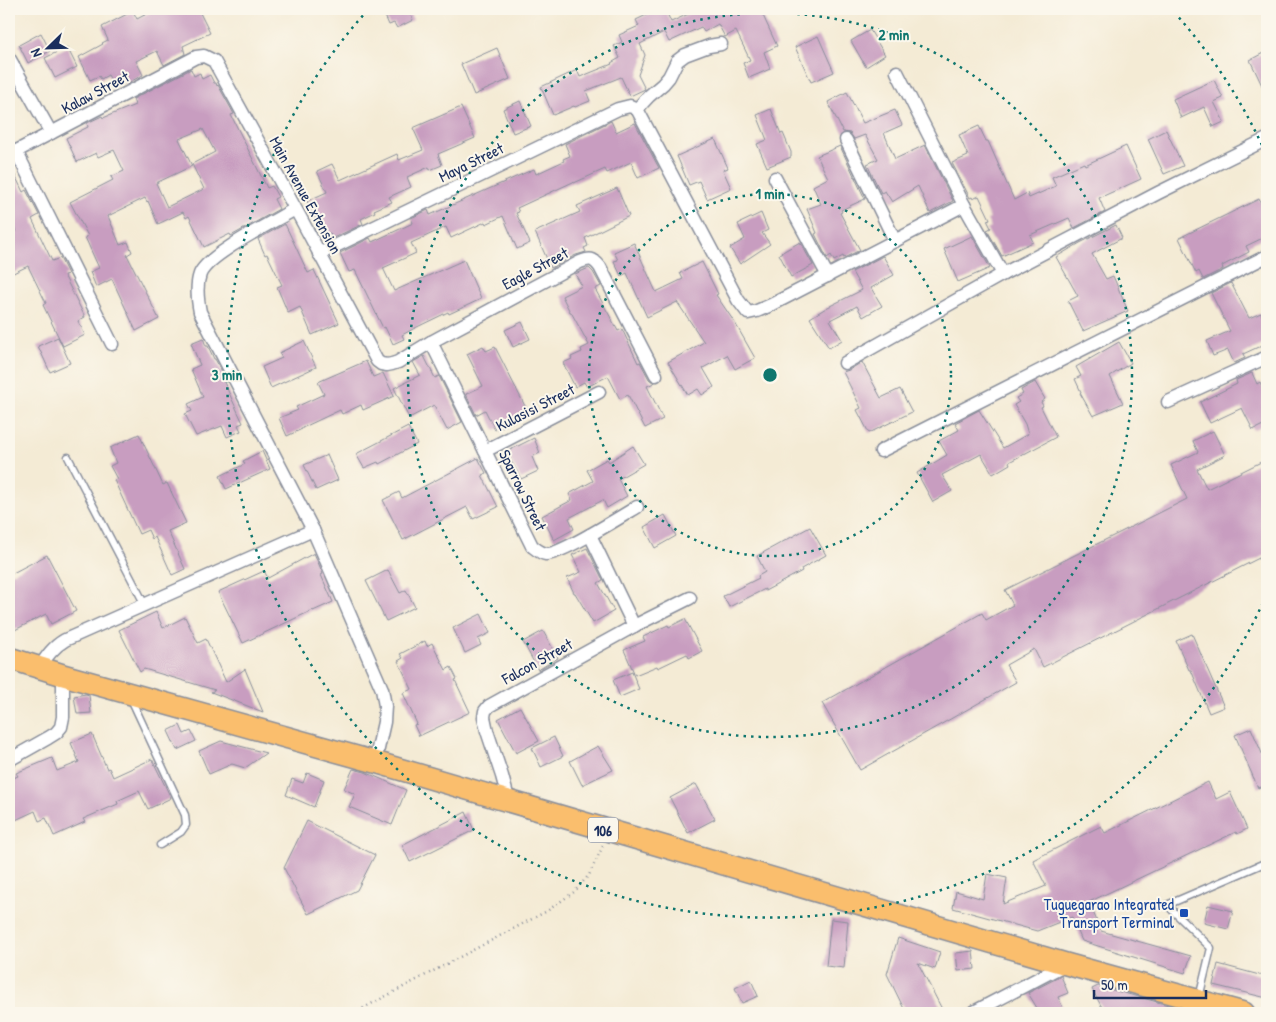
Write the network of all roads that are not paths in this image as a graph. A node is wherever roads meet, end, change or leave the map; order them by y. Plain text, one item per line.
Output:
1 (721, 44) dead end
2 (9, 58) edge
3 (196, 58) joint
4 (897, 72) dead end
5 (637, 109) junction
6 (51, 133) junction
7 (1267, 139) edge
8 (846, 140) dead end
9 (12, 153) edge
10 (775, 178) dead end
11 (964, 204) junction
12 (295, 209) junction
13 (895, 241) junction
14 (319, 254) junction
15 (1267, 256) edge
16 (1003, 274) junction
17 (828, 276) junction
18 (431, 342) junction
19 (112, 344) dead end
20 (1267, 357) edge
21 (377, 361) joint
22 (845, 363) dead end
23 (656, 375) dead end
24 (599, 392) dead end
25 (1168, 402) dead end
26 (485, 451) junction
27 (881, 451) dead end
28 (68, 457) dead end
29 (637, 507) dead end
30 (312, 530) junction
31 (590, 535) junction
32 (690, 598) dead end
33 (145, 605) junction
34 (634, 626) junction
35 (9, 658) edge
36 (40, 667) junction
37 (63, 675) junction
38 (128, 693) junction
39 (9, 760) edge
40 (375, 762) junction
41 (509, 802) junction
42 (160, 845) dead end
43 (1267, 862) edge
44 (1066, 964) junction
45 (1198, 1001) junction
46 (972, 1013) edge
47 (1244, 1013) edge

1 - 5 street
2 - 6 street
3 - 6 street, Kalaw Street
3 - 12 street, Main Avenue Extension
4 - 11 street
5 - 14 street, Maya Street
5 - 17 street
6 - 9 street, Kalaw Street
7 - 16 street
8 - 13 street
9 - 19 street
10 - 17 street
11 - 13 street
11 - 16 street
12 - 14 street, Main Avenue Extension
12 - 30 street
13 - 17 street
14 - 21 street, Main Avenue Extension
15 - 27 street
16 - 22 street
18 - 21 street, Eagle Street
18 - 23 street, Eagle Street
18 - 26 street, Sparrow Street
20 - 25 street
24 - 26 street, Kulasisi Street
26 - 31 street, Sparrow Street
28 - 33 lane
29 - 31 street, Sparrow Street
30 - 33 street
30 - 40 street
31 - 34 street
32 - 34 street, Falcon Street
33 - 36 street
34 - 41 street, Falcon Street
35 - 36 highway, 106
36 - 37 highway, 106
37 - 38 highway, 106
37 - 39 street
38 - 40 highway, 106
38 - 42 lane
40 - 41 highway, 106
41 - 44 highway, 106
43 - 45 lane
44 - 45 highway, 106
44 - 46 street
45 - 47 highway, 106

